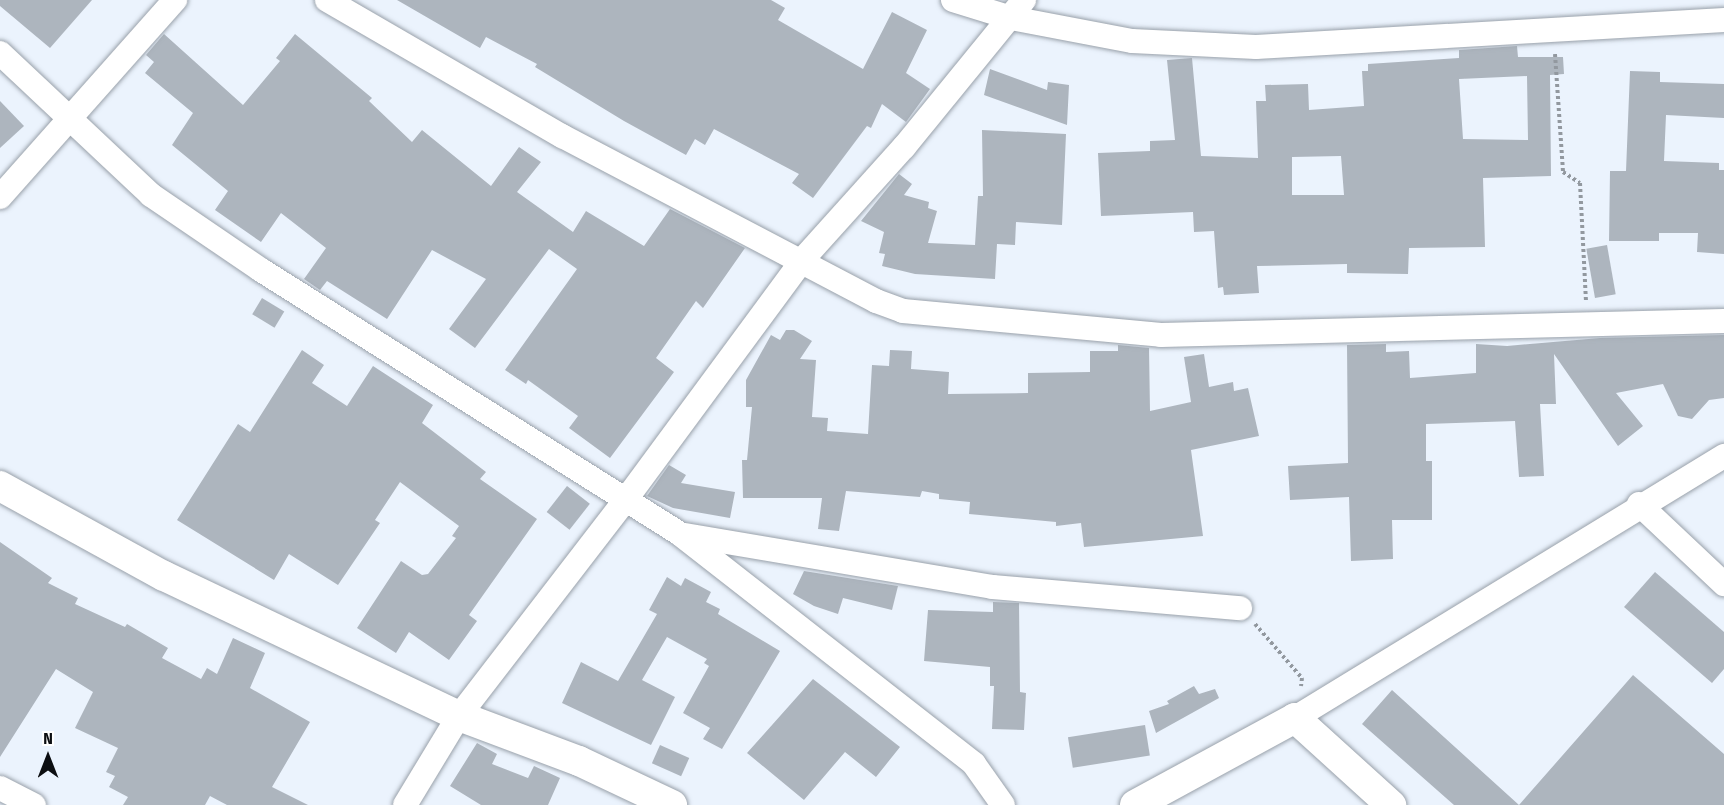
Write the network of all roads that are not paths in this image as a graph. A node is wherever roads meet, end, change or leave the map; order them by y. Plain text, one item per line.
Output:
1 (175, 0) edge
2 (327, 0) edge
3 (953, 0) edge
4 (1018, 9) edge
5 (1724, 20) edge
6 (0, 53) edge
7 (70, 118) junction
8 (0, 197) edge
9 (803, 259) junction
10 (1724, 321) edge
11 (1724, 456) edge
12 (0, 486) edge
13 (624, 502) junction
14 (1639, 504) junction
15 (680, 534) junction
16 (1724, 584) edge
17 (1240, 608) road end
18 (459, 716) junction
19 (1295, 718) junction
20 (0, 788) edge
21 (34, 805) edge
22 (405, 805) edge
23 (672, 805) edge
24 (1003, 805) edge
25 (1135, 805) edge
26 (1391, 805) edge

1 - 7 street
2 - 9 street
3 - 4 street
4 - 5 street
4 - 9 street
6 - 7 street
7 - 8 street
7 - 13 street
9 - 10 street
9 - 13 street
11 - 14 street
12 - 18 street
13 - 15 street
13 - 18 street
14 - 16 street
14 - 19 street
15 - 17 street
15 - 24 street
18 - 22 street
18 - 23 street
19 - 25 street
19 - 26 street
20 - 21 street

